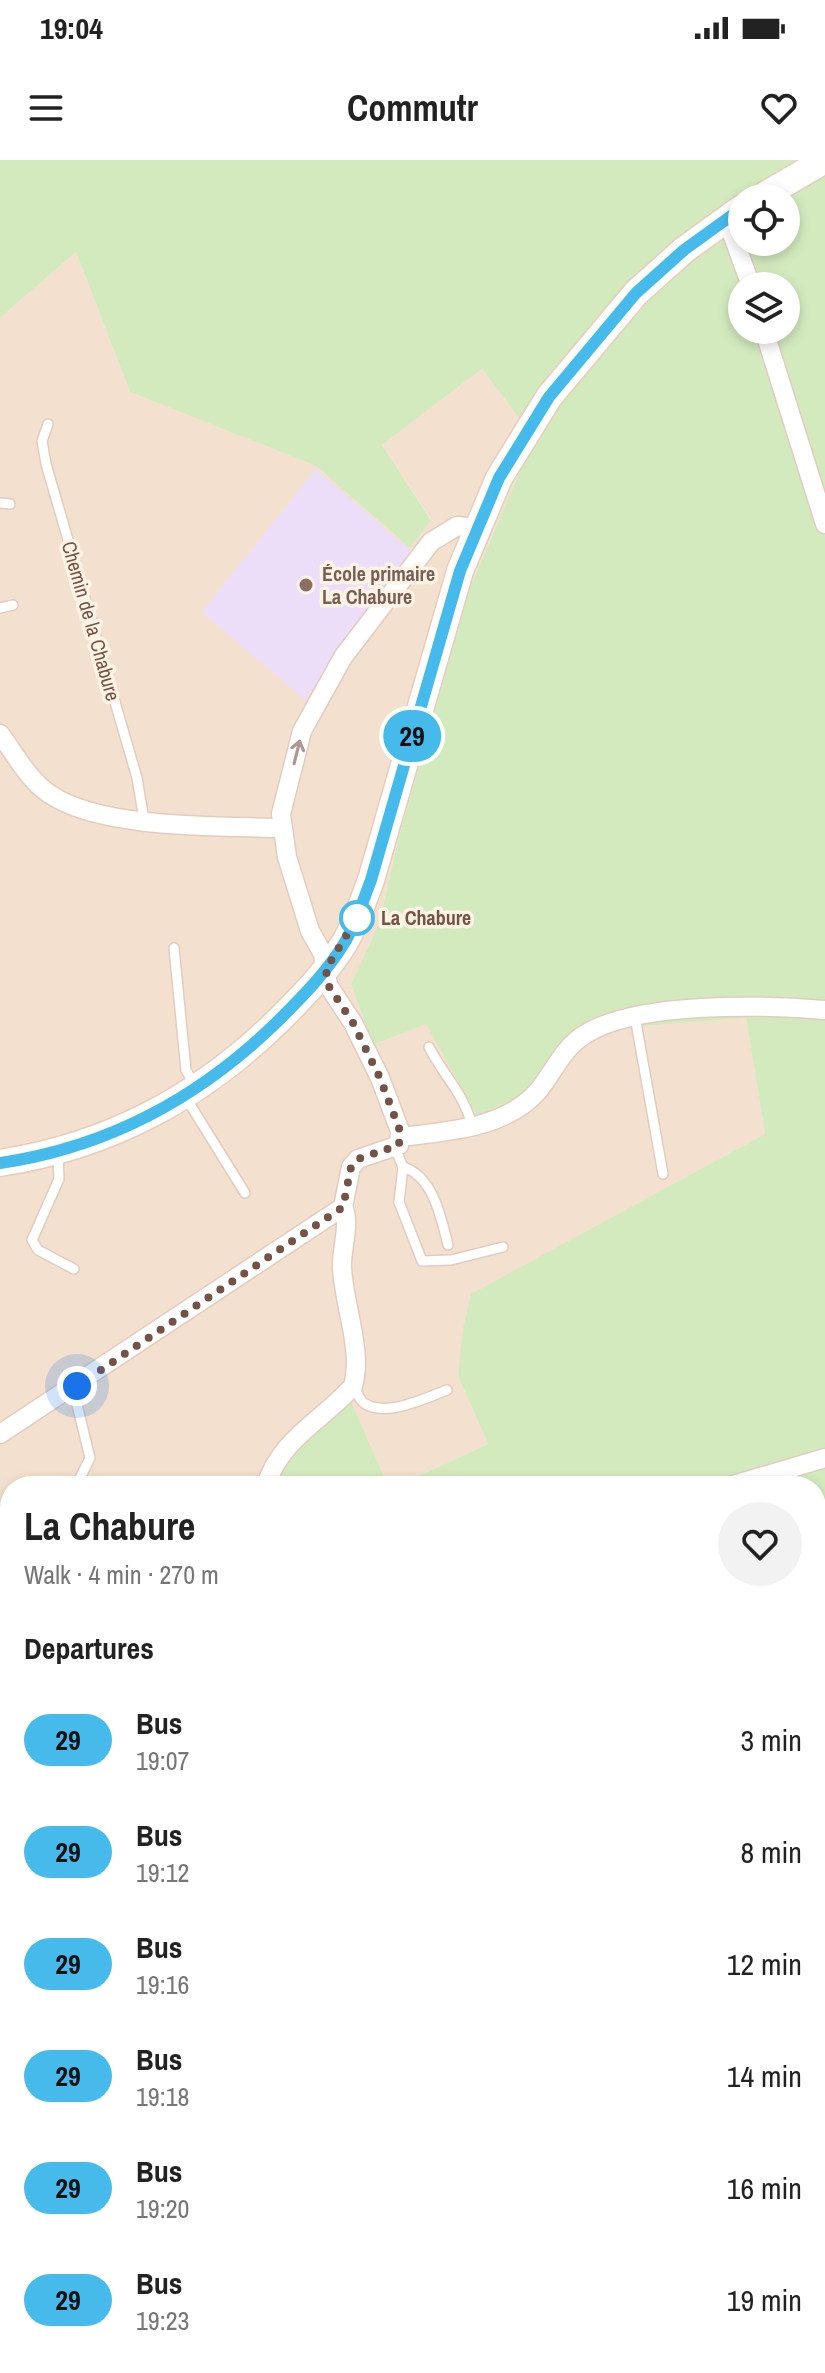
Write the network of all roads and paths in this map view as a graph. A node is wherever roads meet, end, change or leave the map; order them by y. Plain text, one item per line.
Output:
1 (825, 160) edge
2 (784, 184) edge
3 (728, 218) edge
4 (768, 344) edge
5 (48, 424) dead end
6 (825, 524) edge
7 (477, 528) junction
8 (13, 605) dead end
9 (0, 608) edge
10 (0, 734) edge
11 (144, 820) junction
12 (280, 828) junction
13 (174, 948) dead end
14 (326, 969) junction
15 (825, 1010) edge
16 (635, 1017) junction
17 (429, 1047) dead end
18 (191, 1093) junction
19 (472, 1126) junction
20 (398, 1142) junction
21 (57, 1152) junction
22 (0, 1163) edge
23 (403, 1167) junction
24 (663, 1174) dead end
25 (245, 1193) dead end
26 (343, 1207) junction
27 (448, 1245) dead end
28 (503, 1247) dead end
29 (74, 1269) dead end
30 (353, 1386) junction
31 (73, 1388) junction
32 (447, 1390) dead end
33 (0, 1434) edge
34 (825, 1458) edge
35 (81, 1476) edge
36 (270, 1476) edge
37 (764, 1476) edge

1 - 2 main road
3 - 7 main road
4 - 6 street
5 - 11 lane, Chemin de la Chabure
12 -> 7 street
7 - 14 main road
8 - 9 lane
10 - 11 street
11 - 12 street
12 - 14 street
13 - 18 lane
14 - 18 main road
14 - 20 street
15 - 16 street
16 - 19 street
16 - 24 lane
17 - 19 lane
18 - 21 main road
18 - 25 lane
19 - 20 street
20 - 23 lane
20 - 26 street
21 - 22 main road
21 - 29 lane
23 - 27 lane
23 - 28 lane
26 - 30 street
26 - 31 street
30 - 32 lane
30 - 36 street
31 - 33 street
31 - 35 lane
34 - 37 street

